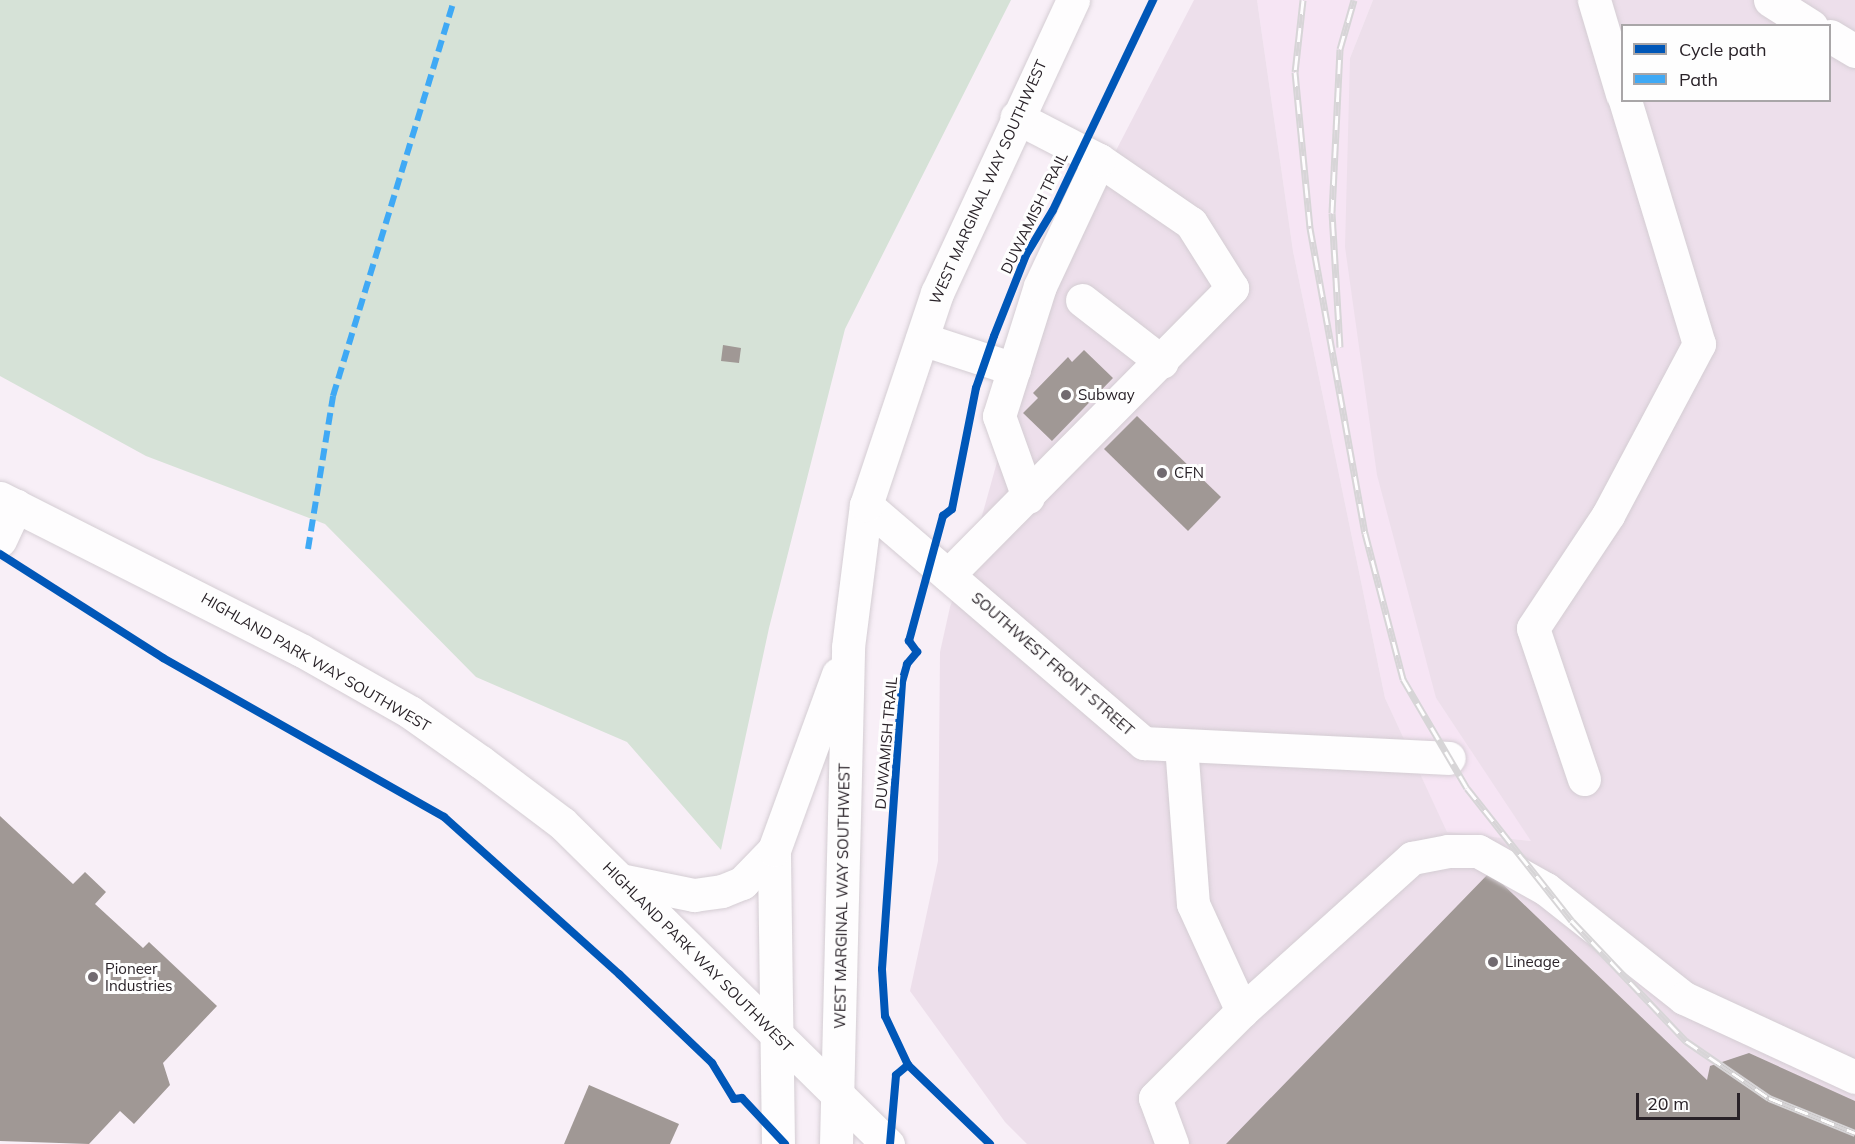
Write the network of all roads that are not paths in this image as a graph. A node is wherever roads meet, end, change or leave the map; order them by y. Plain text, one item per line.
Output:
1 (1073, 0) edge
2 (1594, 0) edge
3 (1770, 0) edge
4 (1808, 24) edge
5 (1831, 37) edge
6 (1855, 51) edge
7 (1621, 88) edge
8 (1626, 102) edge
9 (1016, 117) junction
10 (1099, 160) junction
11 (1082, 300) dead end
12 (922, 339) junction
13 (1162, 362) junction
14 (1014, 369) junction
15 (1028, 497) junction
16 (8, 502) edge
17 (867, 506) junction
18 (0, 540) edge
19 (948, 575) junction
20 (848, 647) junction
21 (1181, 745) junction
22 (1449, 758) dead end
23 (1584, 779) dead end
24 (774, 850) junction
25 (620, 880) junction
26 (1242, 1011) junction
27 (777, 1036) junction
28 (1855, 1077) edge
29 (837, 1096) junction
30 (778, 1144) edge
31 (837, 1144) edge
32 (888, 1144) edge
33 (1172, 1144) edge

1 - 9 main road, WEST MARGINAL WAY SOUTHWEST
2 - 7 main road
3 - 4 main road
5 - 6 main road
8 - 23 main road
9 - 10 main road
9 - 12 main road, WEST MARGINAL WAY SOUTHWEST
10 - 13 main road
10 - 14 main road
11 - 13 main road
12 - 14 main road
12 - 17 main road, WEST MARGINAL WAY SOUTHWEST
13 - 15 main road
14 - 15 main road
15 - 19 main road
16 - 18 main road
16 - 25 main road, HIGHLAND PARK WAY SOUTHWEST
17 - 19 main road, SOUTHWEST FRONT STREET
17 - 20 main road, WEST MARGINAL WAY SOUTHWEST
19 - 21 main road, SOUTHWEST FRONT STREET
20 - 24 main road, WEST MARGINAL WAY SOUTHWEST
20 - 29 main road, WEST MARGINAL WAY SOUTHWEST
21 - 22 main road, SOUTHWEST FRONT STREET
21 - 26 main road
24 - 25 main road
24 - 27 main road, WEST MARGINAL WAY SOUTHWEST
25 - 27 main road, HIGHLAND PARK WAY SOUTHWEST
26 - 28 main road
26 - 33 main road
27 - 29 main road, HIGHLAND PARK WAY SOUTHWEST
27 - 30 main road, WEST MARGINAL WAY SOUTHWEST
29 - 31 main road, WEST MARGINAL WAY SOUTHWEST
29 - 32 main road, HIGHLAND PARK WAY SOUTHWEST

